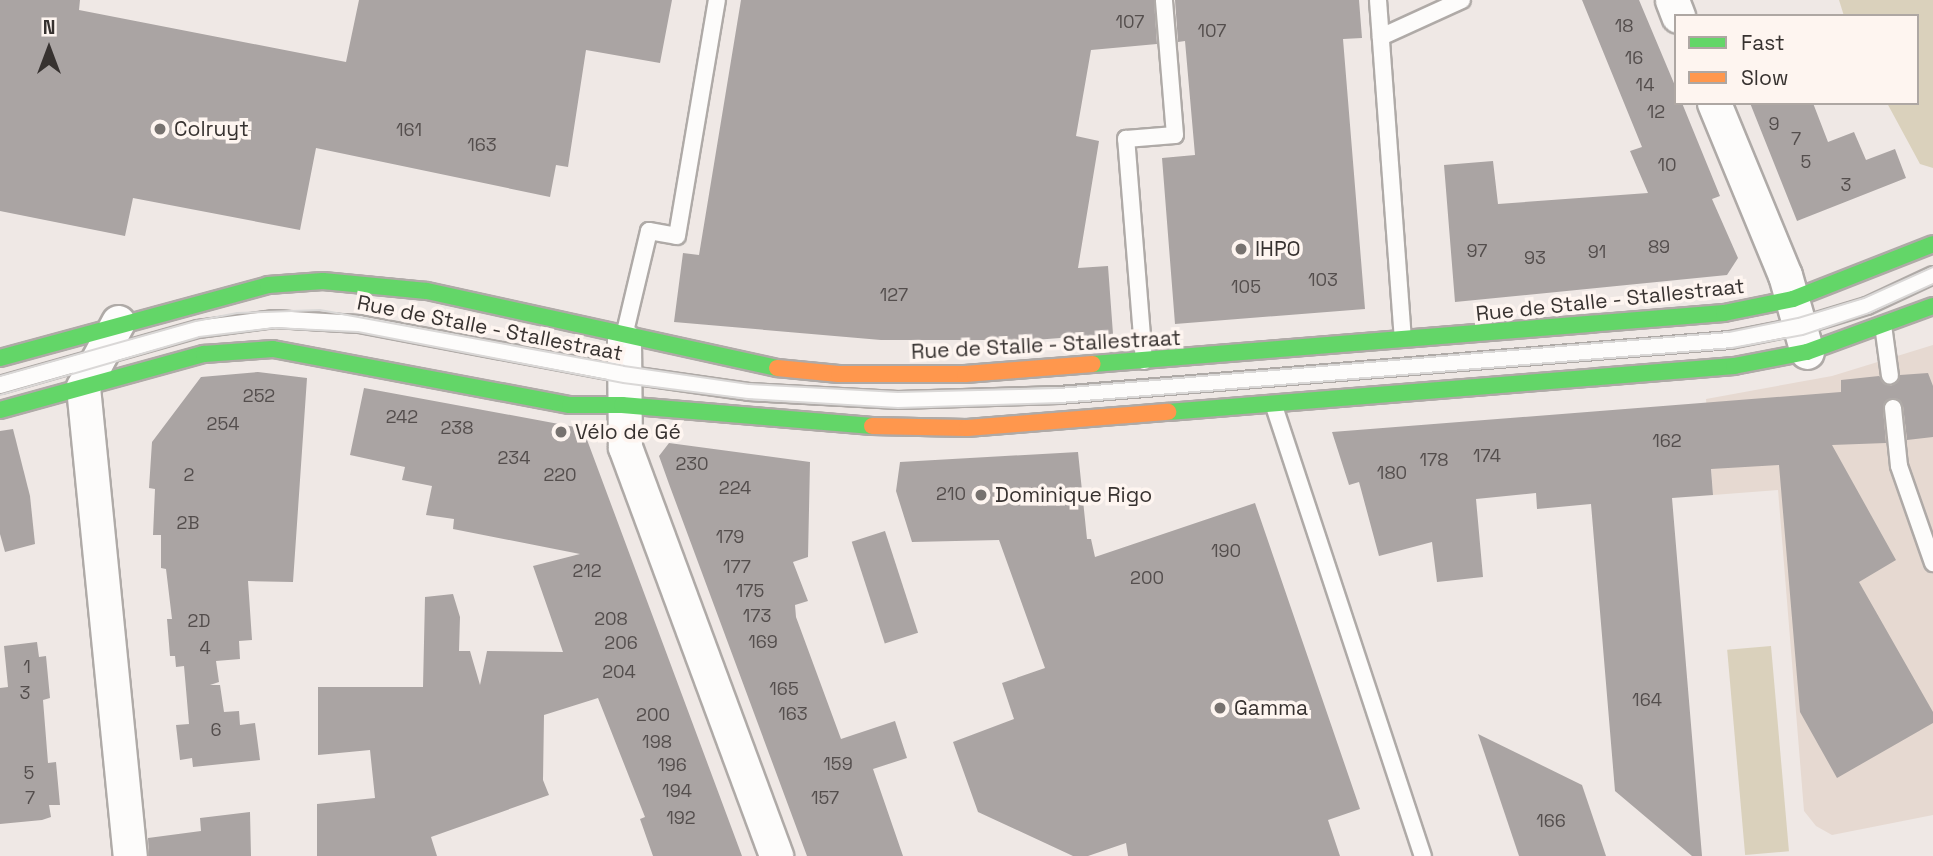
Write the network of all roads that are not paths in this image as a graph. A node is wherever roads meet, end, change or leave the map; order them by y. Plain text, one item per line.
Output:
1 (716, 0) edge
2 (1164, 0) edge
3 (1378, 0) edge
4 (1462, 0) edge
5 (1381, 37) junction
6 (1715, 105) edge
7 (1933, 244) edge
8 (1898, 261) junction
9 (1933, 275) edge
10 (1912, 285) junction
11 (1931, 313) edge
12 (118, 323) junction
13 (1883, 325) junction
14 (1800, 326) junction
15 (624, 340) junction
16 (1403, 341) junction
17 (102, 356) junction
18 (0, 358) edge
19 (1144, 361) junction
20 (1890, 376) dead end
21 (0, 386) edge
22 (83, 387) junction
23 (623, 390) junction
24 (1274, 406) junction
25 (1893, 408) dead end
26 (0, 410) edge
27 (1933, 563) edge
28 (130, 856) edge
29 (776, 856) edge
30 (1423, 856) edge

1 - 15 lane
2 - 19 lane
3 - 5 lane
4 - 5 lane
5 - 16 lane
6 - 14 street
7 - 8 main road, Rue de Stalle - Stallestraat
8 - 10 lane
8 - 14 main road, Rue de Stalle - Stallestraat
9 - 10 lane, Rue de Stalle - Stallestraat
10 - 11 lane
10 - 14 lane, Rue de Stalle - Stallestraat
11 - 13 main road, Rue de Stalle - Stallestraat
12 - 15 main road, Rue de Stalle - Stallestraat
12 - 17 street
12 - 18 main road, Rue de Stalle - Stallestraat
13 - 14 main road, Rue de Stalle - Stallestraat
13 - 20 lane
14 - 16 main road, Rue de Stalle - Stallestraat
14 - 23 lane, Rue de Stalle - Stallestraat
14 - 24 main road, Rue de Stalle - Stallestraat
15 - 19 main road, Rue de Stalle - Stallestraat
15 - 23 street
16 - 19 main road, Rue de Stalle - Stallestraat
17 - 21 lane, Rue de Stalle - Stallestraat
17 - 22 street
17 - 23 lane, Rue de Stalle - Stallestraat
22 - 23 main road, Rue de Stalle - Stallestraat
22 - 26 main road, Rue de Stalle - Stallestraat
22 - 28 street
23 - 24 main road, Rue de Stalle - Stallestraat
23 - 29 street
24 - 30 lane
25 - 27 lane

